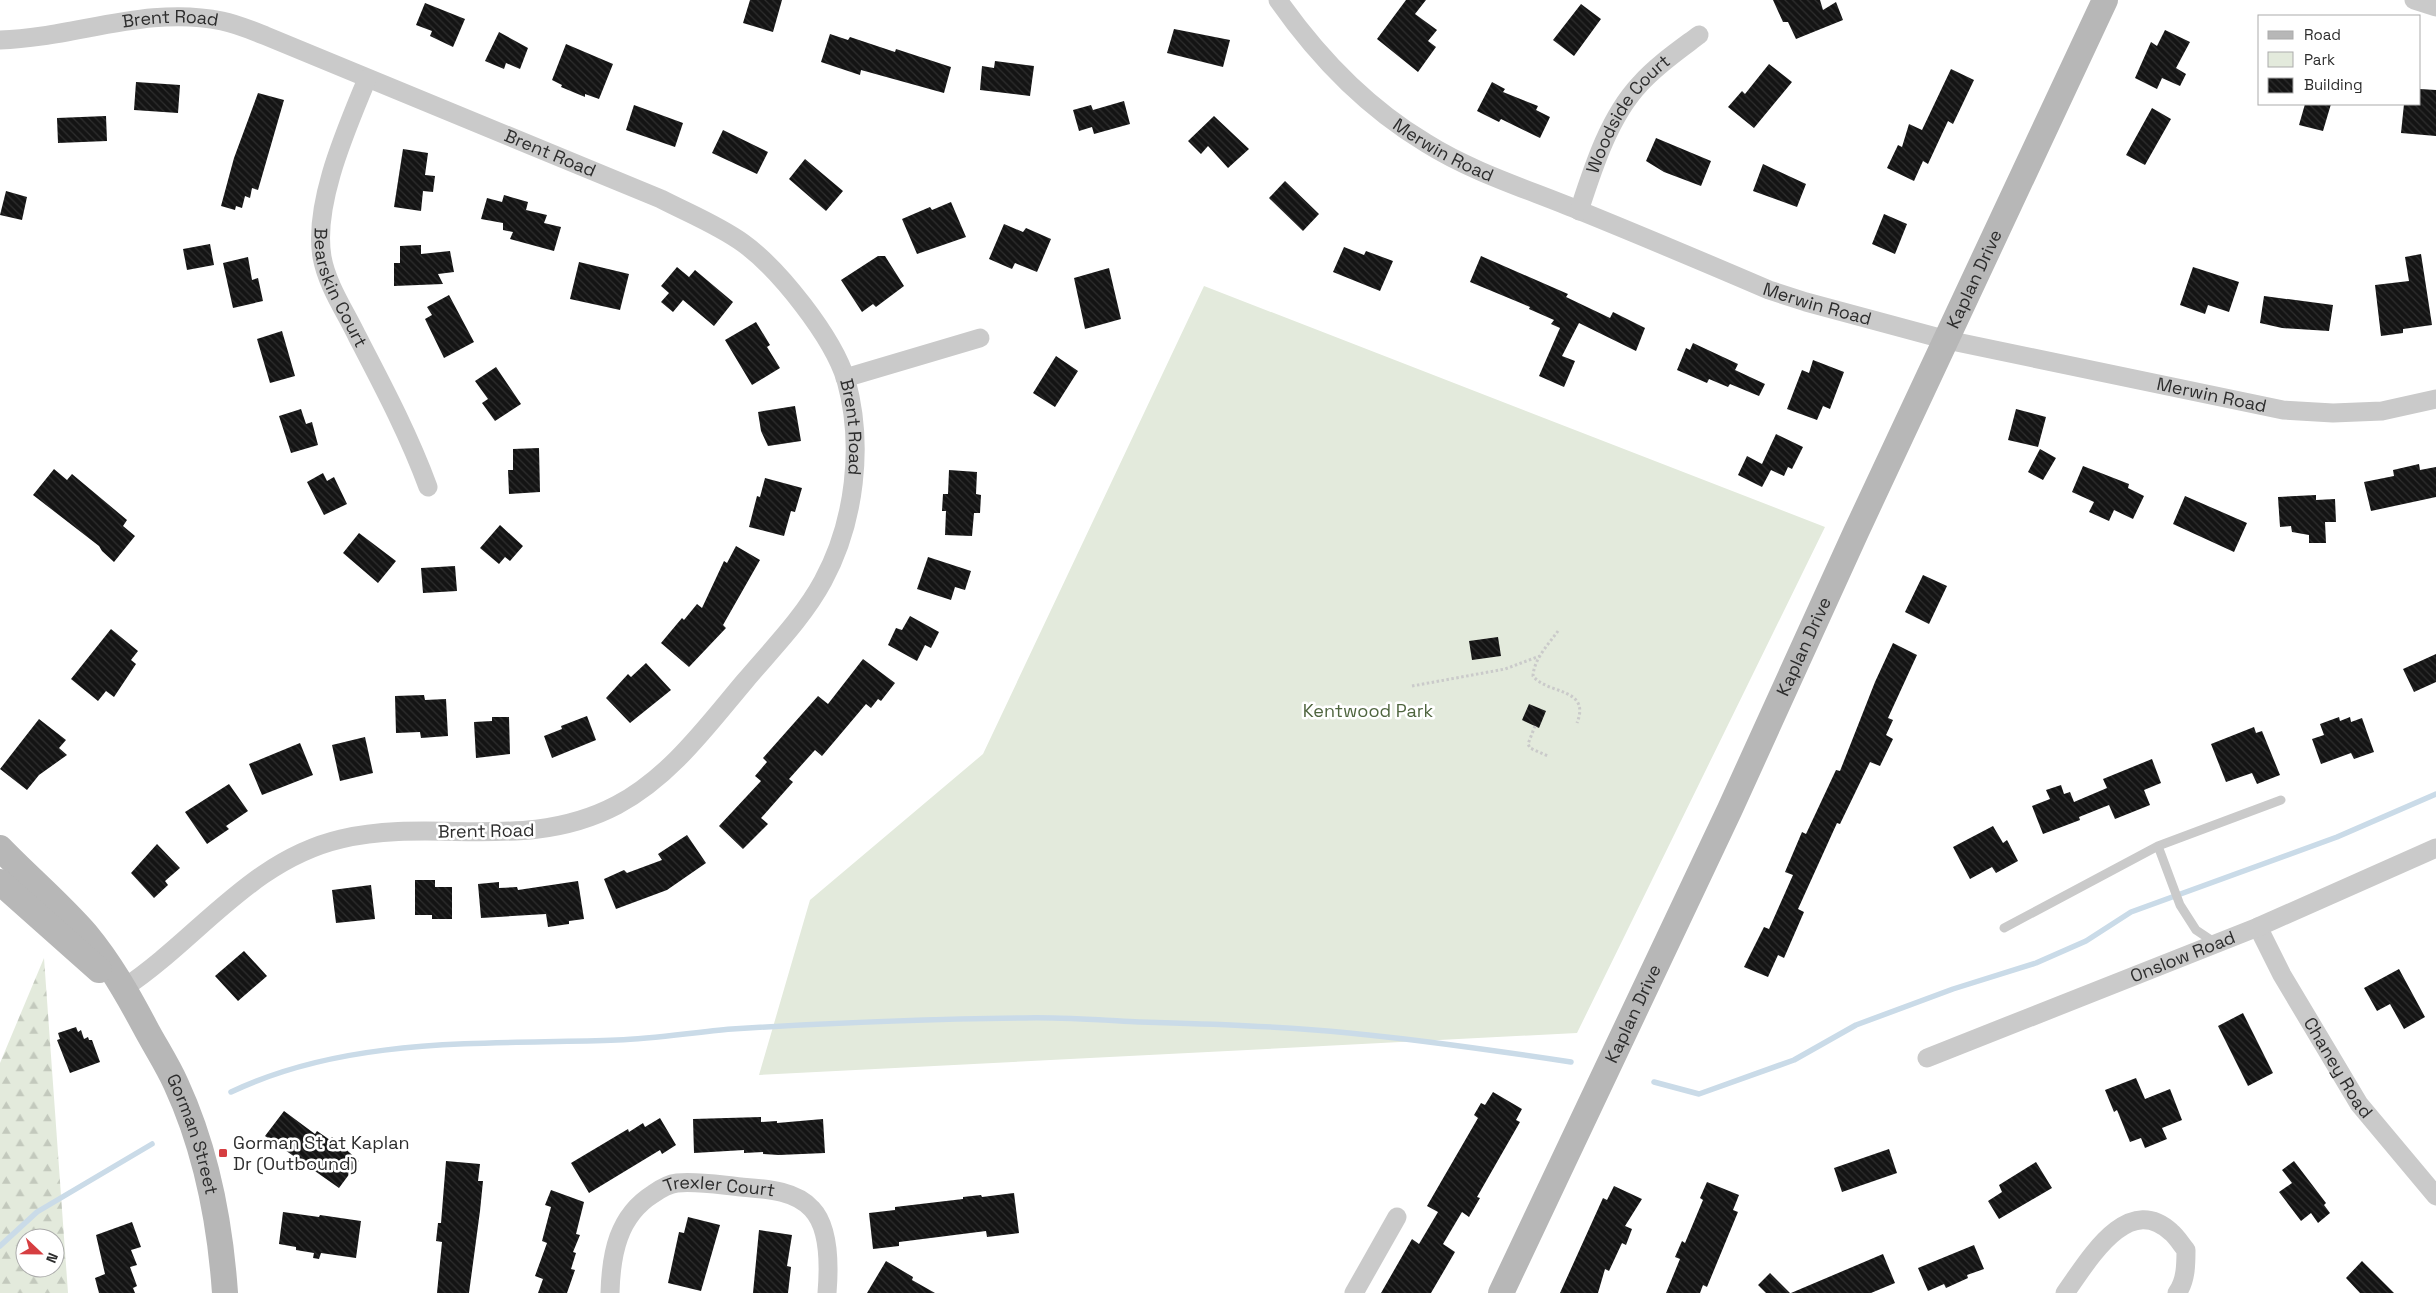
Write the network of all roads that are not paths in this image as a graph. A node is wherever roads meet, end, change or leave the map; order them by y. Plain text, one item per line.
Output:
1 (1278, 0) edge
2 (2105, 0) edge
3 (2414, 0) edge
4 (2436, 7) edge
5 (1699, 35) dead end
6 (0, 40) edge
7 (367, 79) junction
8 (1579, 211) junction
9 (980, 338) dead end
10 (1947, 340) junction
11 (845, 378) junction
12 (2436, 399) edge
13 (428, 487) dead end
14 (2281, 800) dead end
15 (2158, 846) junction
16 (0, 848) edge
17 (2436, 848) edge
18 (0, 882) edge
19 (2258, 927) junction
20 (2004, 928) dead end
21 (2216, 944) junction
22 (124, 988) junction
23 (1927, 1058) dead end
24 (2436, 1196) edge
25 (1397, 1217) dead end
26 (225, 1293) edge
27 (610, 1293) edge
28 (827, 1293) edge
29 (1354, 1293) edge
30 (1502, 1293) edge
31 (2065, 1293) edge
32 (2176, 1293) edge

1 - 8 street, Merwin Road
2 - 10 street, Kaplan Drive
3 - 4 street
5 - 8 street, Woodside Court
6 - 7 street, Brent Road
7 - 11 street, Brent Road
7 - 13 street, Bearskin Court
8 - 10 street, Merwin Road
9 - 11 street
10 - 12 street, Merwin Road
10 - 30 street, Kaplan Drive
11 - 22 street, Brent Road
14 - 15 lane
15 - 20 lane
15 - 21 lane
16 - 22 street, Gorman Street
17 - 19 street, Onslow Road
18 - 22 street, Gorman Street
19 - 21 street, Onslow Road
19 - 24 street, Chaney Road
21 - 23 street, Onslow Road
22 - 26 street, Gorman Street
25 - 29 street
27 - 28 street, Trexler Court
31 - 32 street

